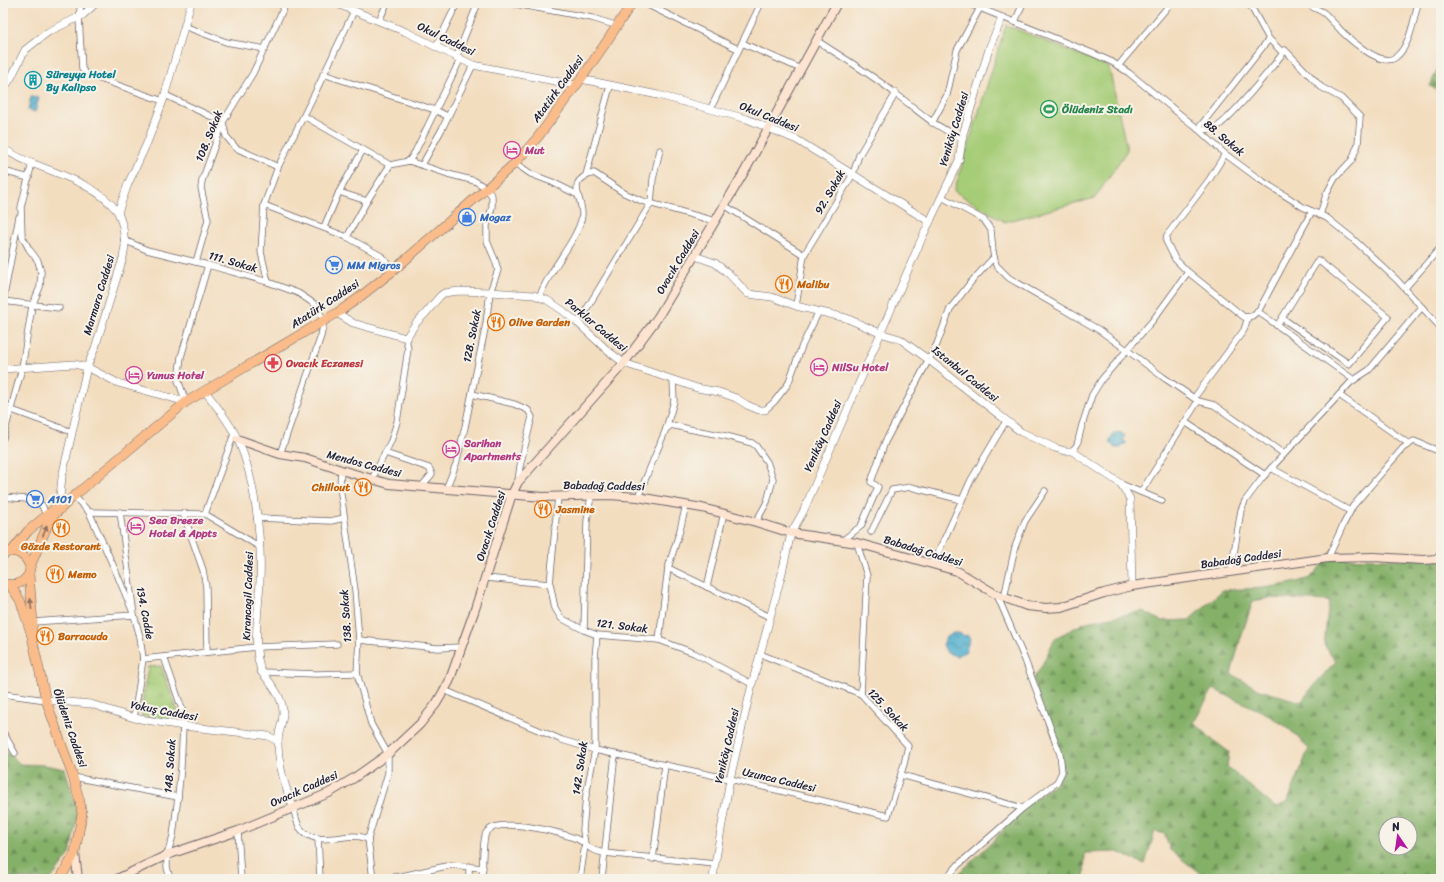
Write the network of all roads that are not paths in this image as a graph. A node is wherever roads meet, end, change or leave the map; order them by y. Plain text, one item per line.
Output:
1 (81, 3) edge
2 (96, 3) edge
3 (191, 3) edge
4 (286, 3) edge
5 (335, 3) edge
6 (387, 3) edge
7 (457, 3) edge
8 (478, 3) edge
9 (510, 3) edge
10 (632, 3) edge
11 (644, 3) edge
12 (761, 3) edge
13 (837, 3) edge
14 (967, 3) edge
15 (1023, 3) edge
16 (1171, 3) edge
17 (1250, 3) edge
18 (1309, 3) edge
19 (1418, 3) edge
20 (980, 8) junction
21 (354, 11) junction
22 (79, 17) junction
23 (1002, 18) junction
24 (379, 21) junction
25 (1015, 22) junction
26 (184, 26) junction
27 (618, 26) junction
28 (1269, 39) junction
29 (816, 40) junction
30 (742, 43) junction
31 (436, 47) junction
32 (265, 49) junction
33 (738, 49) junction
34 (1283, 53) junction
35 (458, 59) junction
36 (473, 65) junction
37 (1118, 66) junction
38 (801, 69) junction
39 (323, 74) junction
40 (578, 82) junction
41 (610, 86) junction
42 (3, 90) edge
43 (896, 93) junction
44 (164, 98) junction
45 (711, 108) junction
46 (435, 110) junction
47 (304, 116) junction
48 (447, 116) junction
49 (223, 122) junction
50 (932, 123) junction
51 (768, 128) junction
52 (1198, 129) junction
53 (962, 138) junction
54 (3, 149) edge
55 (363, 150) junction
56 (660, 150) dead end
57 (1225, 154) junction
58 (409, 161) junction
59 (32, 163) junction
60 (514, 163) junction
61 (390, 165) junction
62 (422, 165) junction
63 (278, 166) junction
64 (3, 171) edge
65 (852, 174) junction
66 (586, 175) junction
67 (28, 178) junction
68 (486, 188) junction
69 (339, 192) junction
70 (578, 195) junction
71 (942, 197) junction
72 (367, 201) junction
73 (651, 203) junction
74 (264, 205) junction
75 (724, 205) junction
76 (21, 207) junction
77 (1312, 211) junction
78 (118, 212) junction
79 (1320, 215) junction
80 (715, 220) junction
81 (930, 222) junction
82 (324, 227) junction
83 (347, 237) junction
84 (124, 240) junction
85 (1441, 247) edge
86 (804, 255) junction
87 (695, 256) junction
88 (994, 257) junction
89 (196, 262) junction
90 (208, 265) junction
91 (394, 270) junction
92 (1188, 272) junction
93 (268, 282) junction
94 (1405, 288) junction
95 (490, 292) junction
96 (539, 296) junction
97 (3, 301) edge
98 (32, 306) junction
99 (796, 306) junction
100 (1422, 307) junction
101 (59, 308) dead end
102 (819, 311) junction
103 (1257, 311) junction
104 (338, 313) junction
105 (1248, 317) junction
106 (1282, 318) junction
107 (324, 321) junction
108 (578, 323) junction
109 (1277, 326) junction
110 (1441, 328) edge
111 (880, 333) junction
112 (406, 338) junction
113 (1127, 350) junction
114 (929, 360) junction
115 (624, 363) junction
116 (87, 367) junction
117 (22, 368) junction
118 (3, 369) edge
119 (674, 380) junction
120 (1354, 380) junction
121 (204, 390) junction
122 (472, 394) junction
123 (1340, 395) junction
124 (1196, 399) junction
125 (186, 402) junction
126 (12, 410) junction
127 (765, 410) joint
128 (1006, 421) junction
129 (1185, 422) junction
130 (666, 429) junction
131 (72, 432) junction
132 (236, 436) junction
133 (3, 438) edge
134 (1409, 444) junction
135 (1072, 452) junction
136 (1441, 452) edge
137 (385, 453) junction
138 (280, 454) junction
139 (1284, 454) junction
140 (1271, 468) junction
141 (341, 470) junction
142 (1265, 475) junction
143 (372, 479) junction
144 (518, 482) junction
145 (1121, 484) junction
146 (421, 487) junction
147 (446, 489) junction
148 (1046, 491) dead end
149 (1141, 492) junction
150 (512, 494) junction
151 (74, 496) junction
152 (558, 496) junction
153 (591, 496) junction
154 (638, 496) junction
155 (3, 497) edge
156 (962, 500) junction
157 (1162, 501) dead end
158 (686, 505) junction
159 (59, 506) junction
160 (89, 512) junction
161 (120, 512) junction
162 (1350, 512) junction
163 (182, 513) junction
164 (724, 513) junction
165 (205, 514) junction
166 (46, 516) junction
167 (257, 518) junction
168 (344, 518) junction
169 (756, 522) junction
170 (871, 532) dead end
171 (791, 533) junction
172 (842, 540) junction
173 (857, 543) junction
174 (260, 547) junction
175 (7, 553) edge
176 (1440, 557) edge
177 (1328, 558) junction
178 (933, 564) junction
179 (668, 568) junction
180 (29, 570) junction
181 (1231, 572) junction
182 (485, 578) junction
183 (5, 583) edge
184 (550, 584) junction
185 (1132, 586) junction
186 (708, 587) junction
187 (1000, 596) junction
188 (134, 615) junction
189 (770, 617) junction
190 (33, 622) junction
191 (584, 630) junction
192 (31, 633) junction
193 (597, 635) junction
194 (359, 640) junction
195 (659, 640) junction
196 (337, 644) dead end
197 (257, 647) junction
198 (461, 647) junction
199 (207, 652) junction
200 (760, 654) junction
201 (164, 657) junction
202 (143, 659) junction
203 (261, 672) junction
204 (357, 673) junction
205 (752, 684) junction
206 (444, 690) junction
207 (3, 694) edge
208 (861, 694) junction
209 (46, 700) junction
210 (134, 718) junction
211 (183, 726) junction
212 (3, 732) edge
213 (278, 741) junction
214 (595, 750) junction
215 (15, 753) dead end
216 (388, 754) junction
217 (615, 754) junction
218 (665, 765) junction
219 (901, 775) junction
220 (73, 776) junction
221 (730, 779) junction
222 (178, 797) junction
223 (293, 807) junction
224 (1023, 808) junction
225 (888, 816) joint
226 (238, 831) junction
227 (318, 838) junction
228 (368, 839) junction
229 (585, 845) junction
230 (75, 853) junction
231 (604, 853) junction
232 (167, 855) junction
233 (653, 859) junction
234 (715, 864) junction
235 (469, 866) junction
236 (483, 868) junction
237 (60, 879) edge
238 (78, 879) edge
239 (117, 879) edge
240 (170, 879) edge
241 (241, 879) edge
242 (320, 879) edge
243 (373, 879) edge
244 (377, 879) edge
245 (469, 879) edge
246 (482, 879) edge
247 (580, 879) edge
248 (602, 879) edge
249 (713, 879) edge
250 (946, 879) edge

1 - 22 street
2 - 22 street
3 - 26 street
4 - 32 street, 108. Sokak
5 - 21 street, Okul Caddesi
6 - 24 street
7 - 31 street
8 - 35 street
9 - 27 street
10 - 27 main road, Atatürk Caddesi
11 - 33 street
12 - 30 street
13 - 29 main road, Ovacık Caddesi
14 - 20 street, 88. Sokak
15 - 25 street
16 - 37 street
17 - 28 street
18 - 19 street
20 - 23 street, 88. Sokak
20 - 50 street
21 - 24 street, Okul Caddesi
21 - 39 street
22 - 42 street
22 - 44 street
23 - 25 street, 88. Sokak
23 - 53 street, Yeniköy Caddesi
24 - 31 street, Okul Caddesi
25 - 37 street, 88. Sokak
26 - 32 street
26 - 44 street
27 - 40 main road, Atatürk Caddesi
28 - 34 street
28 - 52 street
29 - 38 main road, Ovacık Caddesi
29 - 43 street
30 - 33 street
30 - 38 street
31 - 35 street, Okul Caddesi
32 - 49 street, 108. Sokak
33 - 45 street
34 - 52 street
34 - 79 street
35 - 36 street, Okul Caddesi
35 - 46 street
36 - 40 street, Okul Caddesi
36 - 48 street
37 - 52 street, 88. Sokak
38 - 51 main road, Ovacık Caddesi
39 - 46 street
39 - 47 street
40 - 41 street, Okul Caddesi
40 - 60 main road, Atatürk Caddesi
41 - 45 street, Okul Caddesi
41 - 66 street
43 - 50 street
43 - 65 street, 92. Sokak
44 - 49 street
44 - 78 street
45 - 51 street, Okul Caddesi
46 - 48 street
46 - 58 street
47 - 55 street
47 - 63 street
48 - 62 street
49 - 63 street
49 - 89 street, 108. Sokak
50 - 53 street
51 - 65 street, Okul Caddesi
51 - 75 main road, Ovacık Caddesi
52 - 57 street, 88. Sokak
53 - 71 street, Yeniköy Caddesi
54 - 59 street
55 - 61 street
55 - 69 street
56 - 73 street
57 - 77 street, 88. Sokak
57 - 92 street
58 - 61 street
58 - 62 street
59 - 67 street
59 - 78 street
60 - 68 main road, Atatürk Caddesi
60 - 70 street
61 - 72 street
62 - 68 street
63 - 74 street
64 - 67 street
65 - 81 street, Okul Caddesi
65 - 86 street, 92. Sokak
66 - 70 street
66 - 73 street
67 - 76 street
68 - 91 main road, Atatürk Caddesi
68 - 95 street, 128. Sokak
69 - 72 street
69 - 82 street
70 - 96 street
71 - 81 street, Yeniköy Caddesi
71 - 88 street
72 - 83 street
73 - 80 street
73 - 108 street
74 - 82 street
74 - 93 street
75 - 80 main road, Ovacık Caddesi
75 - 86 street
76 - 97 street
76 - 98 street
77 - 79 street, 88. Sokak
77 - 103 street
78 - 84 street, Marmara Caddesi
79 - 94 street, 88. Sokak
80 - 87 main road, Ovacık Caddesi
81 - 111 street, Yeniköy Caddesi
82 - 83 street
83 - 91 street
84 - 89 street, 111. Sokak
84 - 116 street, Marmara Caddesi
85 - 94 street
86 - 99 street, 92. Sokak
87 - 99 street, Istanbul Caddesi
87 - 115 main road, Ovacık Caddesi
88 - 113 street
88 - 114 street
89 - 90 street, 111. Sokak
90 - 93 street, 111. Sokak
90 - 125 street
91 - 104 main road, Atatürk Caddesi
92 - 105 street
92 - 113 street
93 - 107 street, 111. Sokak
94 - 100 street, 88. Sokak
95 - 96 street, Parklar Caddesi
95 - 112 street, Parklar Caddesi
95 - 122 street, 128. Sokak
96 - 108 street, Parklar Caddesi
97 - 98 street
98 - 101 street
98 - 117 street
99 - 102 street, Istanbul Caddesi
100 - 110 street, 88. Sokak
100 - 120 street
102 - 111 street, Istanbul Caddesi
102 - 127 street
103 - 105 street
103 - 109 street
104 - 107 main road, Atatürk Caddesi
104 - 112 street
105 - 124 street
106 - 106 street
106 - 109 street
107 - 121 main road, Atatürk Caddesi
107 - 138 street
108 - 115 street, Parklar Caddesi
109 - 120 street
111 - 114 street, Istanbul Caddesi
111 - 171 street, Yeniköy Caddesi
112 - 137 street
113 - 124 street
113 - 135 street
114 - 128 street, Istanbul Caddesi
114 - 172 street
115 - 119 street, Parklar Caddesi
115 - 144 main road, Ovacık Caddesi
116 - 117 street
116 - 125 street
116 - 131 street, Marmara Caddesi
117 - 118 street
117 - 126 street
119 - 127 street, Parklar Caddesi
119 - 130 street
120 - 123 street
121 - 125 main road, Atatürk Caddesi
121 - 132 street, Kırancagil Caddesi
122 - 144 street
122 - 147 street, 128. Sokak
123 - 134 street
123 - 139 street
124 - 129 street
124 - 139 street
125 - 151 main road, Atatürk Caddesi
126 - 131 street
126 - 133 street
128 - 135 street, Istanbul Caddesi
128 - 156 street
129 - 142 street
129 - 149 street
130 - 154 street
130 - 169 street
131 - 159 street, Marmara Caddesi
132 - 138 main road, Mendos Caddesi
132 - 165 street
132 - 167 street, Kırancagil Caddesi
134 - 136 street
134 - 162 street
135 - 145 street, Istanbul Caddesi
137 - 143 street
137 - 146 street
138 - 141 main road, Mendos Caddesi
139 - 140 street
140 - 142 street
140 - 162 street
141 - 143 main road, Mendos Caddesi
141 - 168 street, 138. Sokak
142 - 181 street
143 - 146 main road, Mendos Caddesi
144 - 150 main road, Ovacık Caddesi
145 - 149 street
145 - 185 street, Istanbul Caddesi
146 - 147 main road, Mendos Caddesi
147 - 150 main road, Mendos Caddesi
148 - 187 street
149 - 157 street
150 - 152 main road, Babadağ Caddesi
150 - 182 main road, Ovacık Caddesi
151 - 159 main road
151 - 160 street
180 -> 151 main road
152 - 153 main road, Babadağ Caddesi
152 - 184 street, 121. Sokak
153 - 154 main road, Babadağ Caddesi
153 - 191 street
154 - 158 main road, Babadağ Caddesi
155 - 166 street
156 - 170 street
156 - 178 street
158 - 164 main road, Babadağ Caddesi
158 - 179 street
159 - 166 main road
160 - 161 street
160 - 188 street
161 - 163 street
161 - 188 street, 134. Cadde
162 - 177 street
163 - 165 street
163 - 199 street
164 - 169 main road, Babadağ Caddesi
164 - 186 street
165 - 174 street
166 - 175 main road
167 - 168 street
167 - 174 street, Kırancagil Caddesi
168 - 194 street, 138. Sokak
169 - 171 main road, Babadağ Caddesi
171 - 172 main road, Babadağ Caddesi
171 - 189 street, Yeniköy Caddesi
172 - 173 main road, Babadağ Caddesi
173 - 178 main road, Babadağ Caddesi
173 - 208 street
174 - 197 street, Kırancagil Caddesi
175 - 180 main road
176 - 177 main road, Babadağ Caddesi
177 - 181 main road, Babadağ Caddesi
178 - 187 main road, Babadağ Caddesi
179 - 186 street
179 - 195 street
180 - 183 main road
190 -> 180 main road
181 - 185 main road, Babadağ Caddesi
182 - 184 street
182 - 198 main road, Ovacık Caddesi
183 - 192 main road, Ölüdeniz Caddesi
184 - 191 street, 121. Sokak
185 - 187 main road, Babadağ Caddesi
186 - 189 street
187 - 224 street
188 - 190 street
188 - 202 street, 134. Cadde
189 - 200 street, Yeniköy Caddesi
190 - 192 main road
191 - 193 street, 121. Sokak
192 - 209 main road, Ölüdeniz Caddesi
193 - 195 street, 121. Sokak
193 - 214 street, 142. Sokak
194 - 198 street
194 - 204 street, 138. Sokak
195 - 205 street, 121. Sokak
196 - 197 street
197 - 199 street
197 - 203 street, Kırancagil Caddesi
198 - 206 main road, Ovacık Caddesi
199 - 201 street
200 - 205 street, Yeniköy Caddesi
200 - 208 street, 125. Sokak
201 - 202 street
201 - 211 street, 148. Sokak
202 - 210 street, 134. Cadde
203 - 204 street
203 - 213 street, Kırancagil Caddesi
204 - 216 street, 138. Sokak
205 - 221 street, Yeniköy Caddesi
206 - 214 street, Uzunca Caddesi
206 - 216 main road, Ovacık Caddesi
207 - 209 street
208 - 219 street, 125. Sokak
209 - 210 street, Yokuş Caddesi
209 - 220 main road, Ölüdeniz Caddesi
210 - 211 street, Yokuş Caddesi
211 - 213 street, Yokuş Caddesi
211 - 222 street, 148. Sokak
212 - 215 street
213 - 223 street, Kırancagil Caddesi
214 - 217 street, Uzunca Caddesi
214 - 229 street, 142. Sokak
216 - 223 main road, Ovacık Caddesi
216 - 228 street
217 - 218 street, Uzunca Caddesi
217 - 231 street
218 - 221 street, Uzunca Caddesi
218 - 233 street
219 - 224 street
219 - 225 street, 125. Sokak
220 - 222 street
220 - 230 main road, Ölüdeniz Caddesi
221 - 225 street, Uzunca Caddesi
221 - 234 street, Yeniköy Caddesi
222 - 232 street, 148. Sokak
223 - 226 main road, Ovacık Caddesi
223 - 227 street
224 - 250 street
226 - 232 main road, Ovacık Caddesi
226 - 241 street
227 - 228 street
227 - 242 street
228 - 243 street
229 - 231 street
229 - 236 street
229 - 247 street, 142. Sokak
230 - 237 main road, Ölüdeniz Caddesi
230 - 238 main road
231 - 233 street
231 - 248 street
232 - 239 main road, Ovacık Caddesi
232 - 240 street, 148. Sokak
233 - 234 street
234 - 249 street, Yeniköy Caddesi
235 - 236 street
235 - 244 street
235 - 245 street
236 - 246 street

